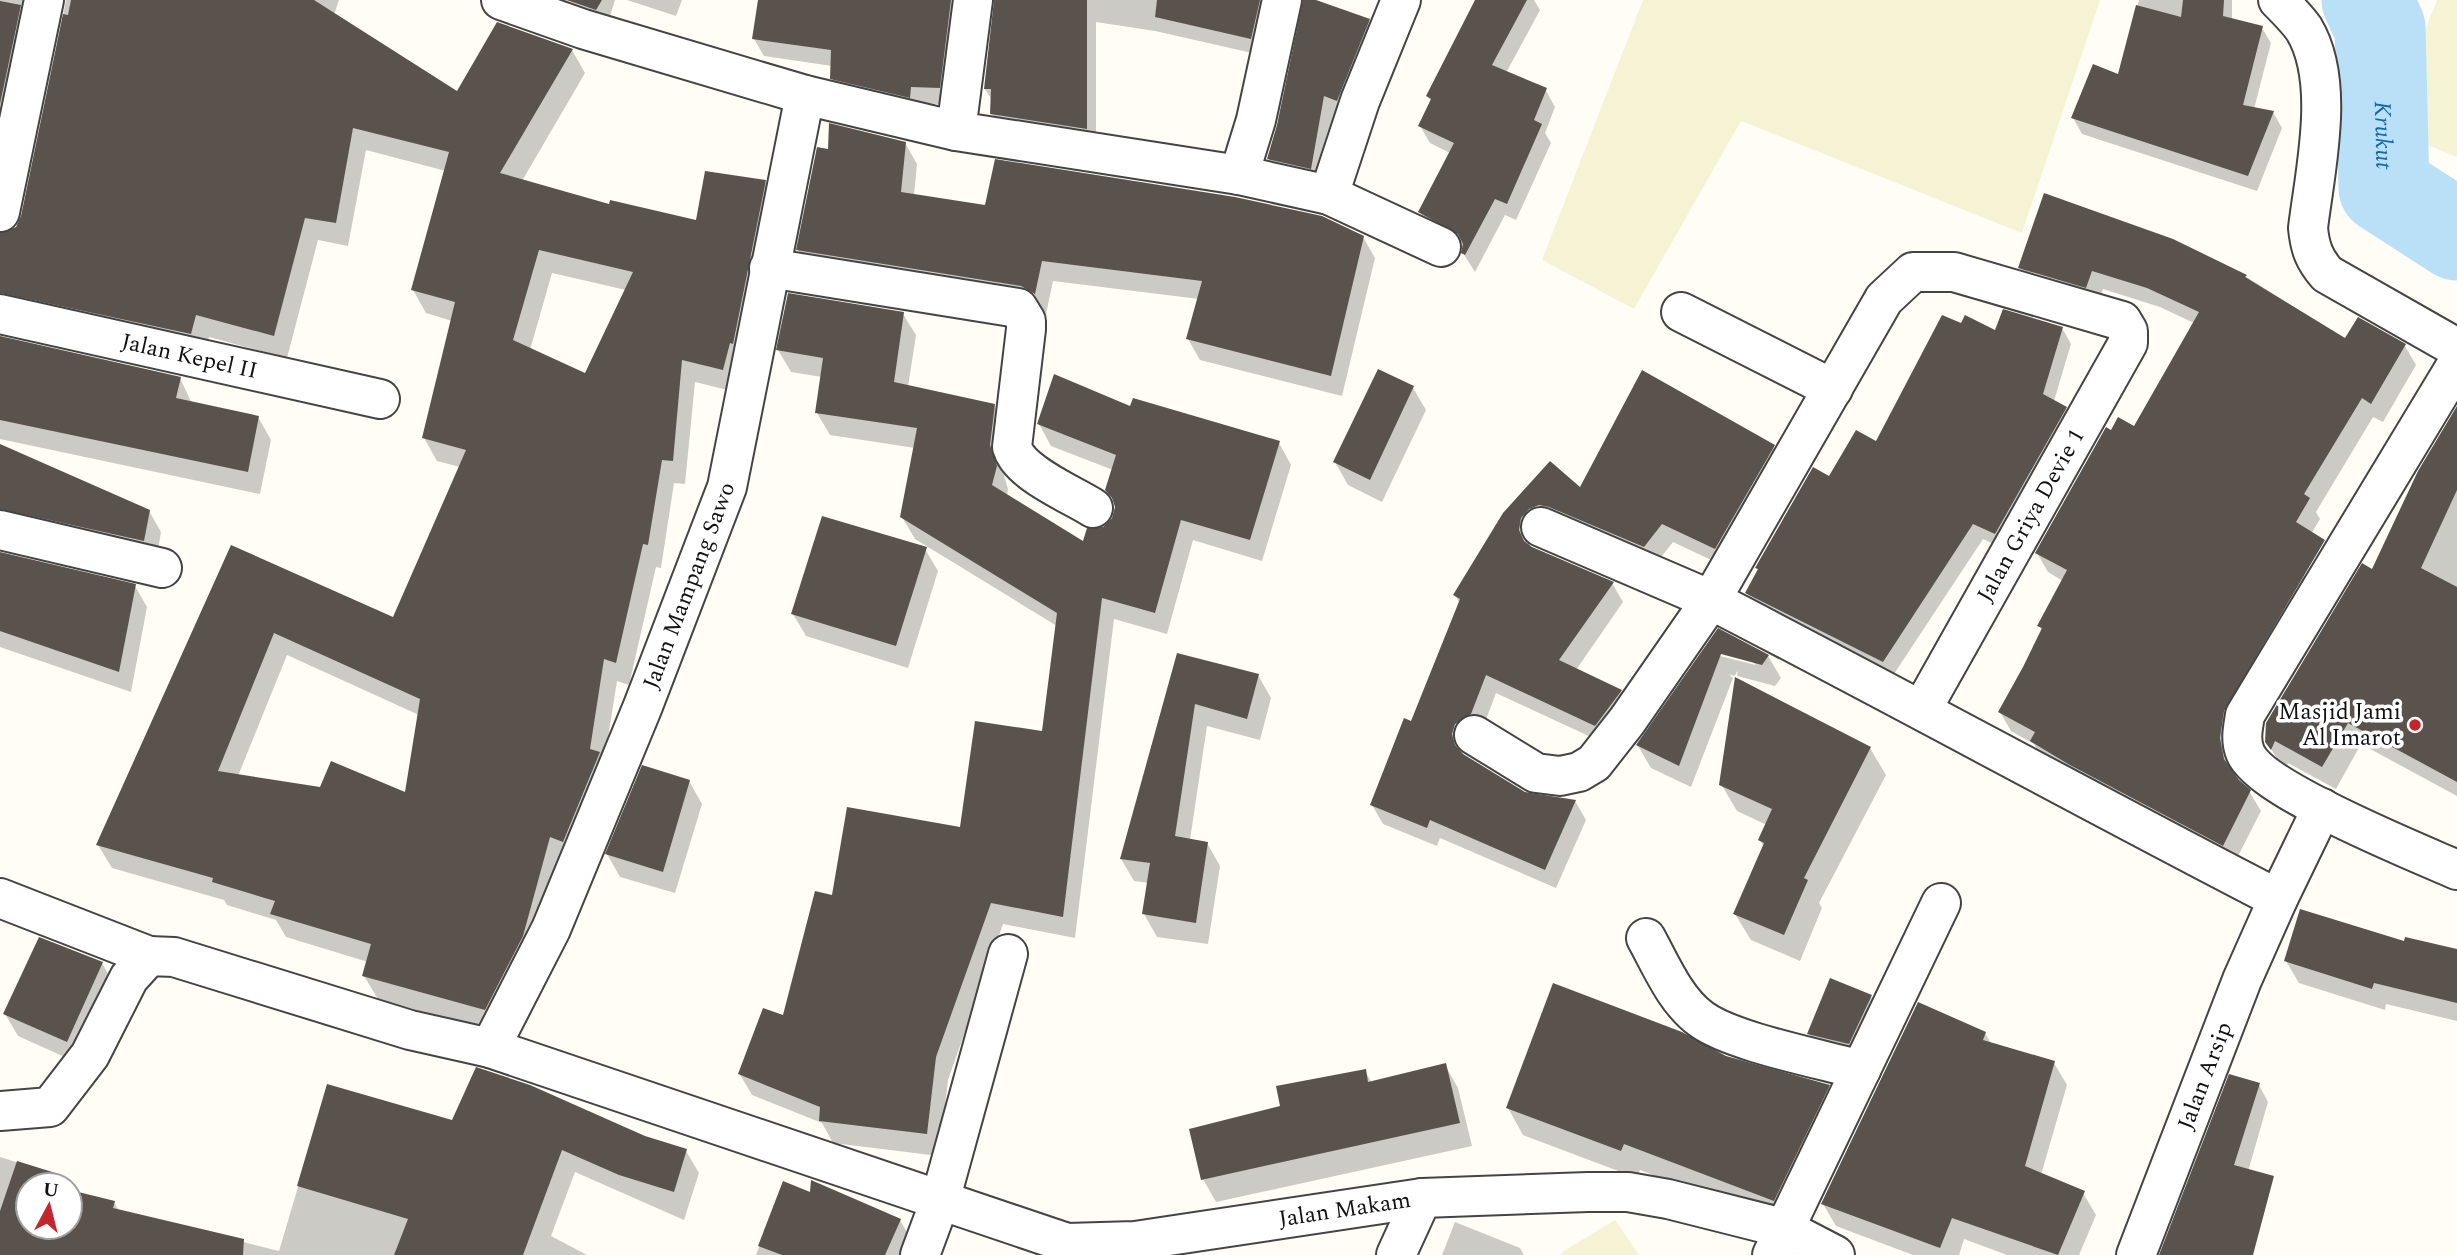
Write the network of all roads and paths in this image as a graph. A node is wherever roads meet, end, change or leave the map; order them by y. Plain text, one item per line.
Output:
1 (44, 0) edge
2 (501, 0) edge
3 (973, 0) edge
4 (1282, 0) edge
5 (1401, 0) edge
6 (2278, 0) edge
7 (805, 95) junction
8 (956, 131) junction
9 (1239, 175) junction
10 (1329, 195) junction
11 (0, 212) edge
12 (1441, 247) dead end
13 (769, 268) junction
14 (1681, 312) dead end
15 (0, 314) edge
16 (2457, 348) edge
17 (2457, 364) edge
18 (1833, 389) junction
19 (380, 399) dead end
20 (1093, 508) dead end
21 (1541, 527) dead end
22 (0, 530) edge
23 (162, 568) dead end
24 (1711, 600) junction
25 (1922, 709) junction
26 (1474, 735) dead end
27 (2322, 808) junction
28 (2457, 870) edge
29 (0, 898) edge
30 (2278, 899) junction
31 (1941, 903) dead end
32 (1646, 938) dead end
33 (1008, 954) dead end
34 (149, 956) junction
35 (490, 1048) junction
36 (1861, 1070) junction
37 (0, 1111) edge
38 (1422, 1198) junction
39 (940, 1201) junction
40 (1778, 1241) edge
41 (920, 1255) edge
42 (1396, 1255) edge
43 (1835, 1255) edge
44 (2136, 1255) edge

1 - 11 street
2 - 7 street
3 - 8 street
4 - 9 street
5 - 10 street
6 - 16 street
7 - 8 street
7 - 13 street, Jalan Mampang Sawo
8 - 9 street
9 - 10 street
10 - 12 street
13 - 20 street
13 - 35 street, Jalan Mampang Sawo
14 - 18 street
15 - 19 street, Jalan Kepel II
17 - 27 street
18 - 24 street
18 - 25 street, Jalan Griya Devie 1
21 - 24 street
22 - 23 street
24 - 25 street
24 - 26 street
25 - 30 street
27 - 28 street
27 - 30 street, Jalan Arsip
29 - 34 street, Jalan Makam
30 - 44 street, Jalan Arsip
31 - 36 street
32 - 36 street
33 - 39 street
34 - 35 street, Jalan Makam
34 - 37 street
35 - 39 street, Jalan Makam
36 - 40 street
38 - 39 street, Jalan Makam
38 - 40 street, Jalan Makam
38 - 42 street
39 - 41 street
40 - 43 street

